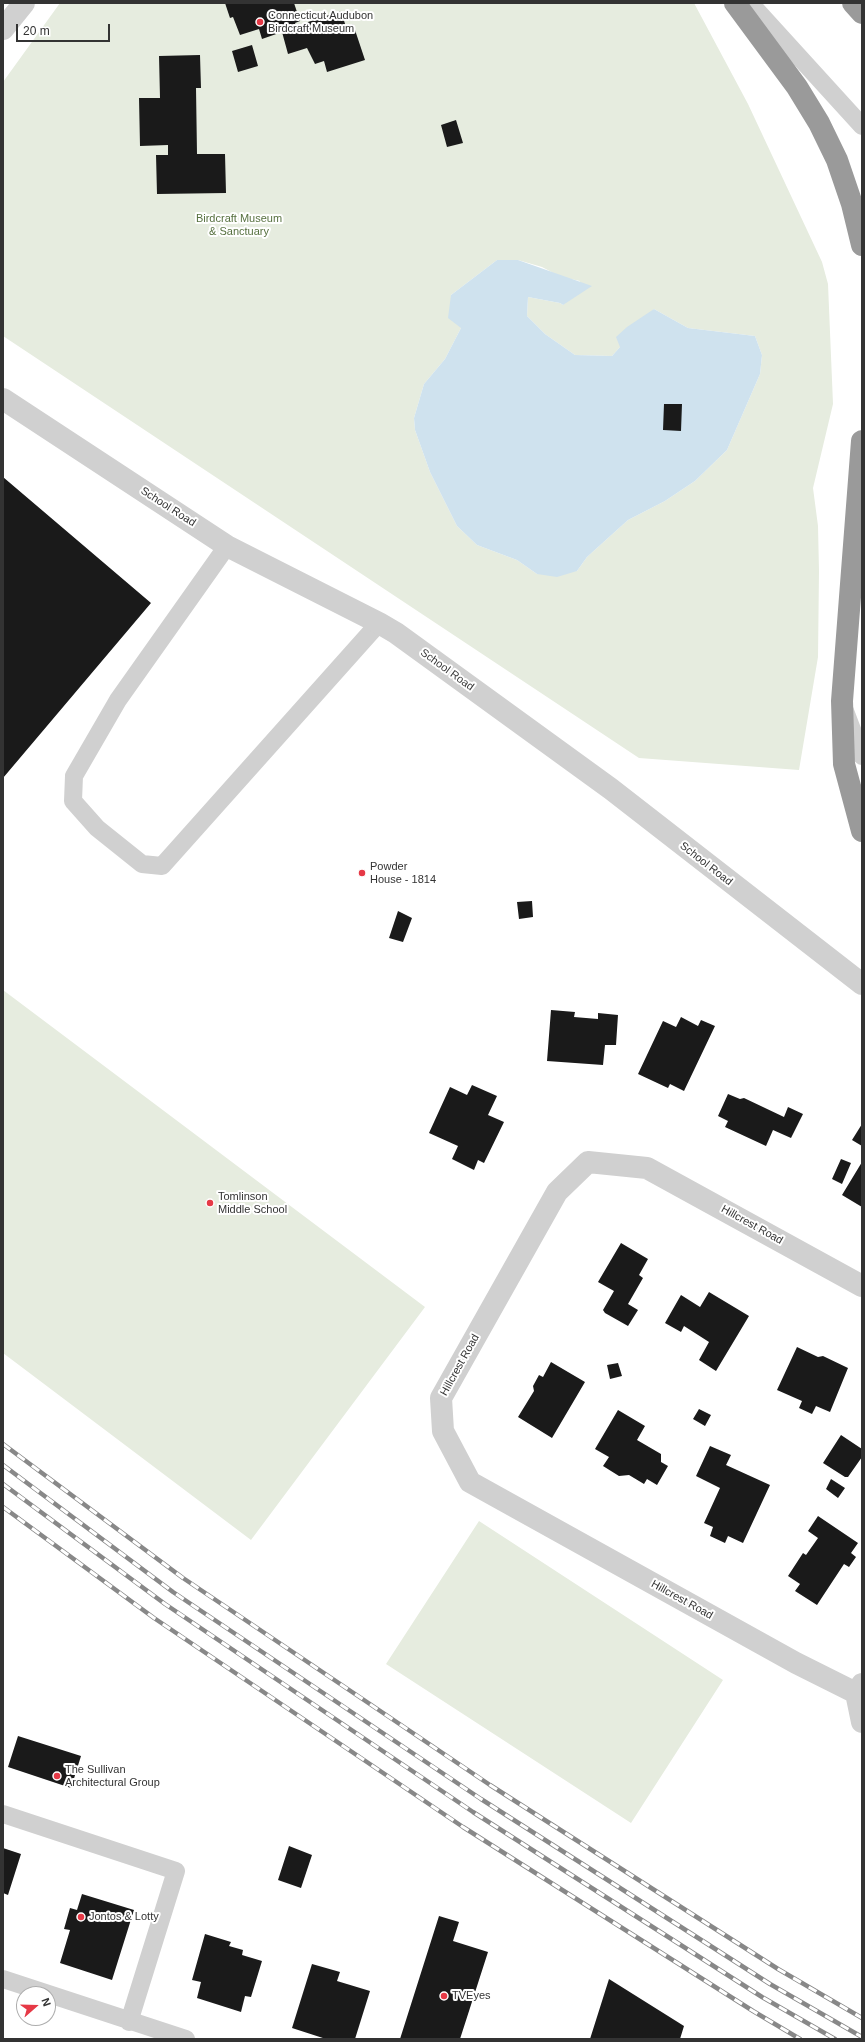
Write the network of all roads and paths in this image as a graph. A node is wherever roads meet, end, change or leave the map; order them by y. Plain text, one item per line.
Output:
1 (24, 3) edge
2 (735, 3) edge
3 (750, 3) edge
4 (853, 3) edge
5 (862, 13) edge
6 (3, 29) edge
7 (862, 126) edge
8 (862, 245) edge
9 (3, 399) edge
10 (862, 442) edge
11 (227, 546) junction
12 (379, 623) junction
13 (842, 701) junction
14 (862, 756) edge
15 (862, 831) edge
16 (862, 984) edge
17 (862, 1286) edge
18 (859, 1689) edge
19 (862, 1722) edge
20 (3, 1814) edge
21 (3, 1979) edge
22 (130, 2022) junction
23 (186, 2039) edge

1 - 6 street
2 - 8 highway
3 - 7 lane
4 - 5 highway
9 - 11 street, School Road
10 - 13 highway
11 - 12 street, School Road
11 - 12 lane
12 - 16 street, School Road
13 - 14 lane
13 - 15 highway
17 - 18 street, Hillcrest Road
18 - 19 street, Hillcrest Road
20 - 22 lane
21 - 22 lane
22 - 23 lane

